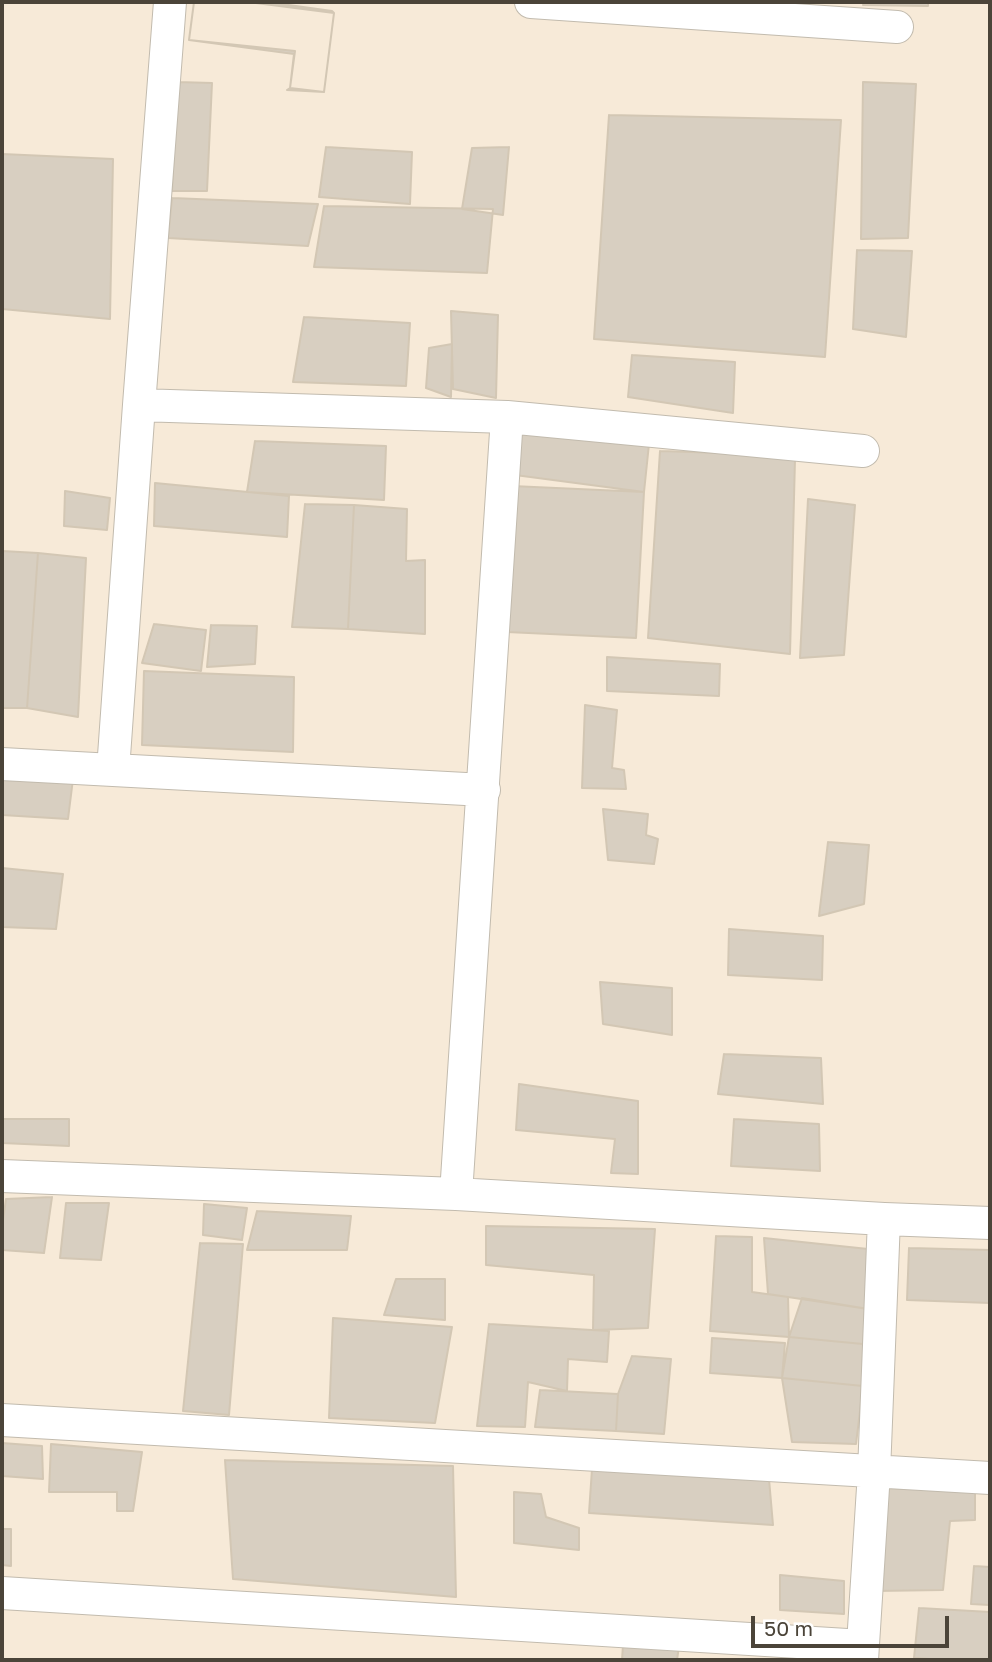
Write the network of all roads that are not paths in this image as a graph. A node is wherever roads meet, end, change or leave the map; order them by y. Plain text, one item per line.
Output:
1 (170, 2) edge
2 (531, 2) edge
3 (897, 27) dead end
4 (139, 405) junction
5 (507, 417) junction
6 (863, 451) dead end
7 (2, 764) edge
8 (113, 770) junction
9 (484, 790) junction
10 (2, 1176) edge
11 (456, 1194) junction
12 (884, 1219) junction
13 (990, 1223) edge
14 (2, 1420) edge
15 (874, 1472) junction
16 (990, 1478) edge
17 (2, 1593) edge
18 (862, 1653) edge

1 - 4 street
2 - 3 street
4 - 5 street
4 - 8 street
5 - 6 street
5 - 9 street
7 - 8 street
8 - 9 street
9 - 11 street
10 - 11 street
11 - 12 street
12 - 13 street
12 - 15 street
14 - 15 street
15 - 16 street
15 - 18 street
17 - 18 street

